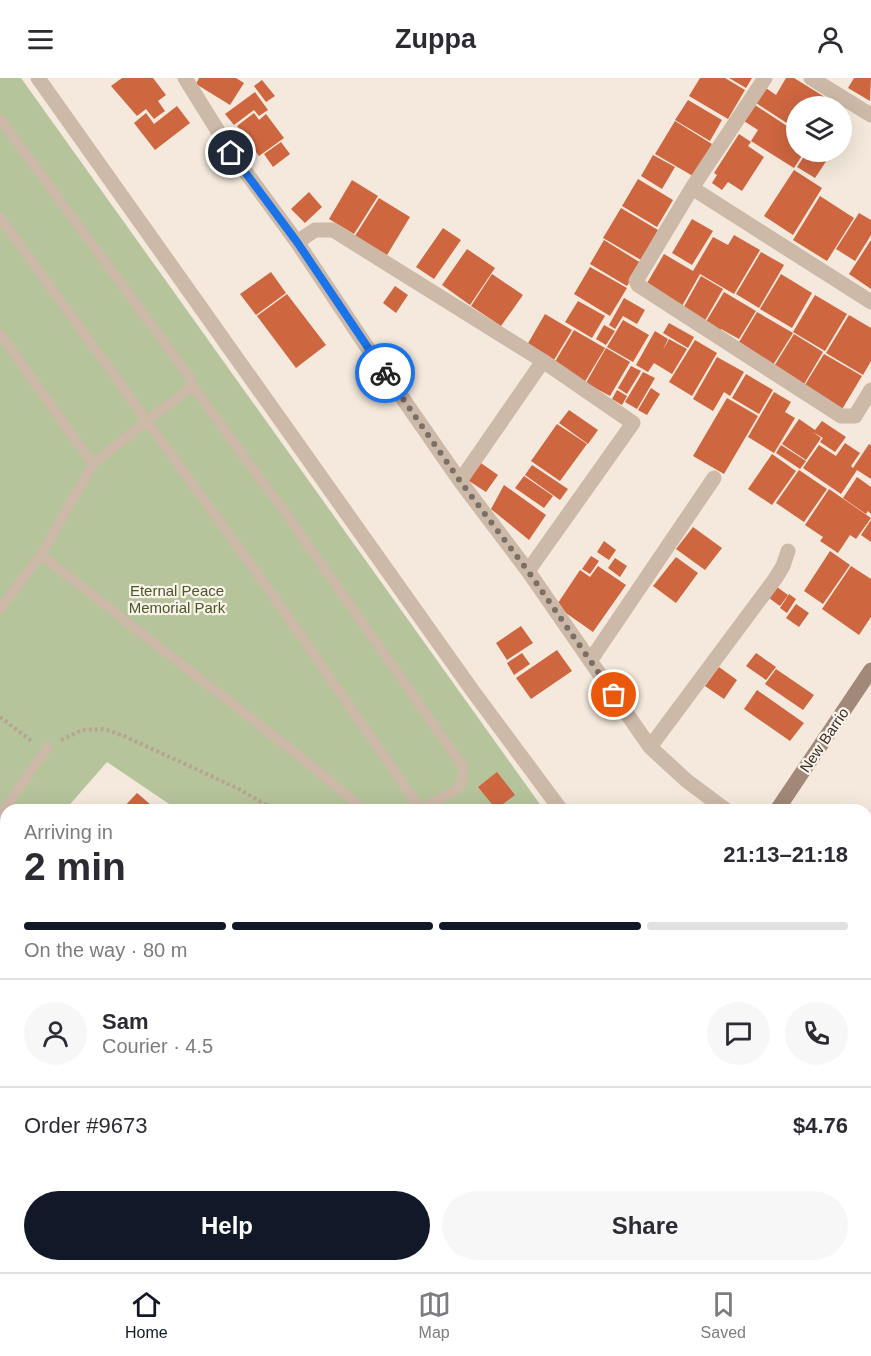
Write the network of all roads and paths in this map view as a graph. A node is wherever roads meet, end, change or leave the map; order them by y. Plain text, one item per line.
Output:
1 (38, 78) edge
2 (185, 78) edge
3 (765, 78) edge
4 (811, 78) edge
5 (871, 115) edge
6 (0, 119) edge
7 (692, 188) junction
8 (0, 217) edge
9 (297, 242) junction
10 (871, 302) edge
11 (0, 334) edge
12 (543, 361) junction
13 (192, 385) junction
14 (871, 390) edge
15 (147, 421) junction
16 (93, 464) junction
17 (714, 478) dead end
18 (460, 481) junction
19 (788, 551) dead end
20 (41, 555) junction
21 (528, 571) junction
22 (0, 609) edge
23 (590, 661) junction
24 (870, 676) edge
25 (0, 717) edge
26 (48, 747) junction
27 (650, 747) junction
28 (8, 804) edge
29 (265, 804) edge
30 (357, 804) edge
31 (417, 804) edge
32 (429, 804) edge
33 (556, 804) edge
34 (718, 804) edge
35 (781, 804) edge

1 - 33 street
2 - 9 street
3 - 7 street
4 - 5 street
6 - 13 lane
7 - 10 street
7 - 14 street
8 - 15 lane
9 - 12 street
9 - 18 street
11 - 16 lane
12 - 18 street
12 - 21 street
13 - 15 lane
13 - 32 lane
15 - 16 lane
15 - 31 lane
16 - 20 lane
17 - 23 street
18 - 21 street
19 - 27 street
20 - 22 lane
20 - 30 lane
21 - 23 street
23 - 27 street
24 - 35 main road, New Barrio
25 - 26 path
26 - 28 lane
26 - 29 path
27 - 34 street

